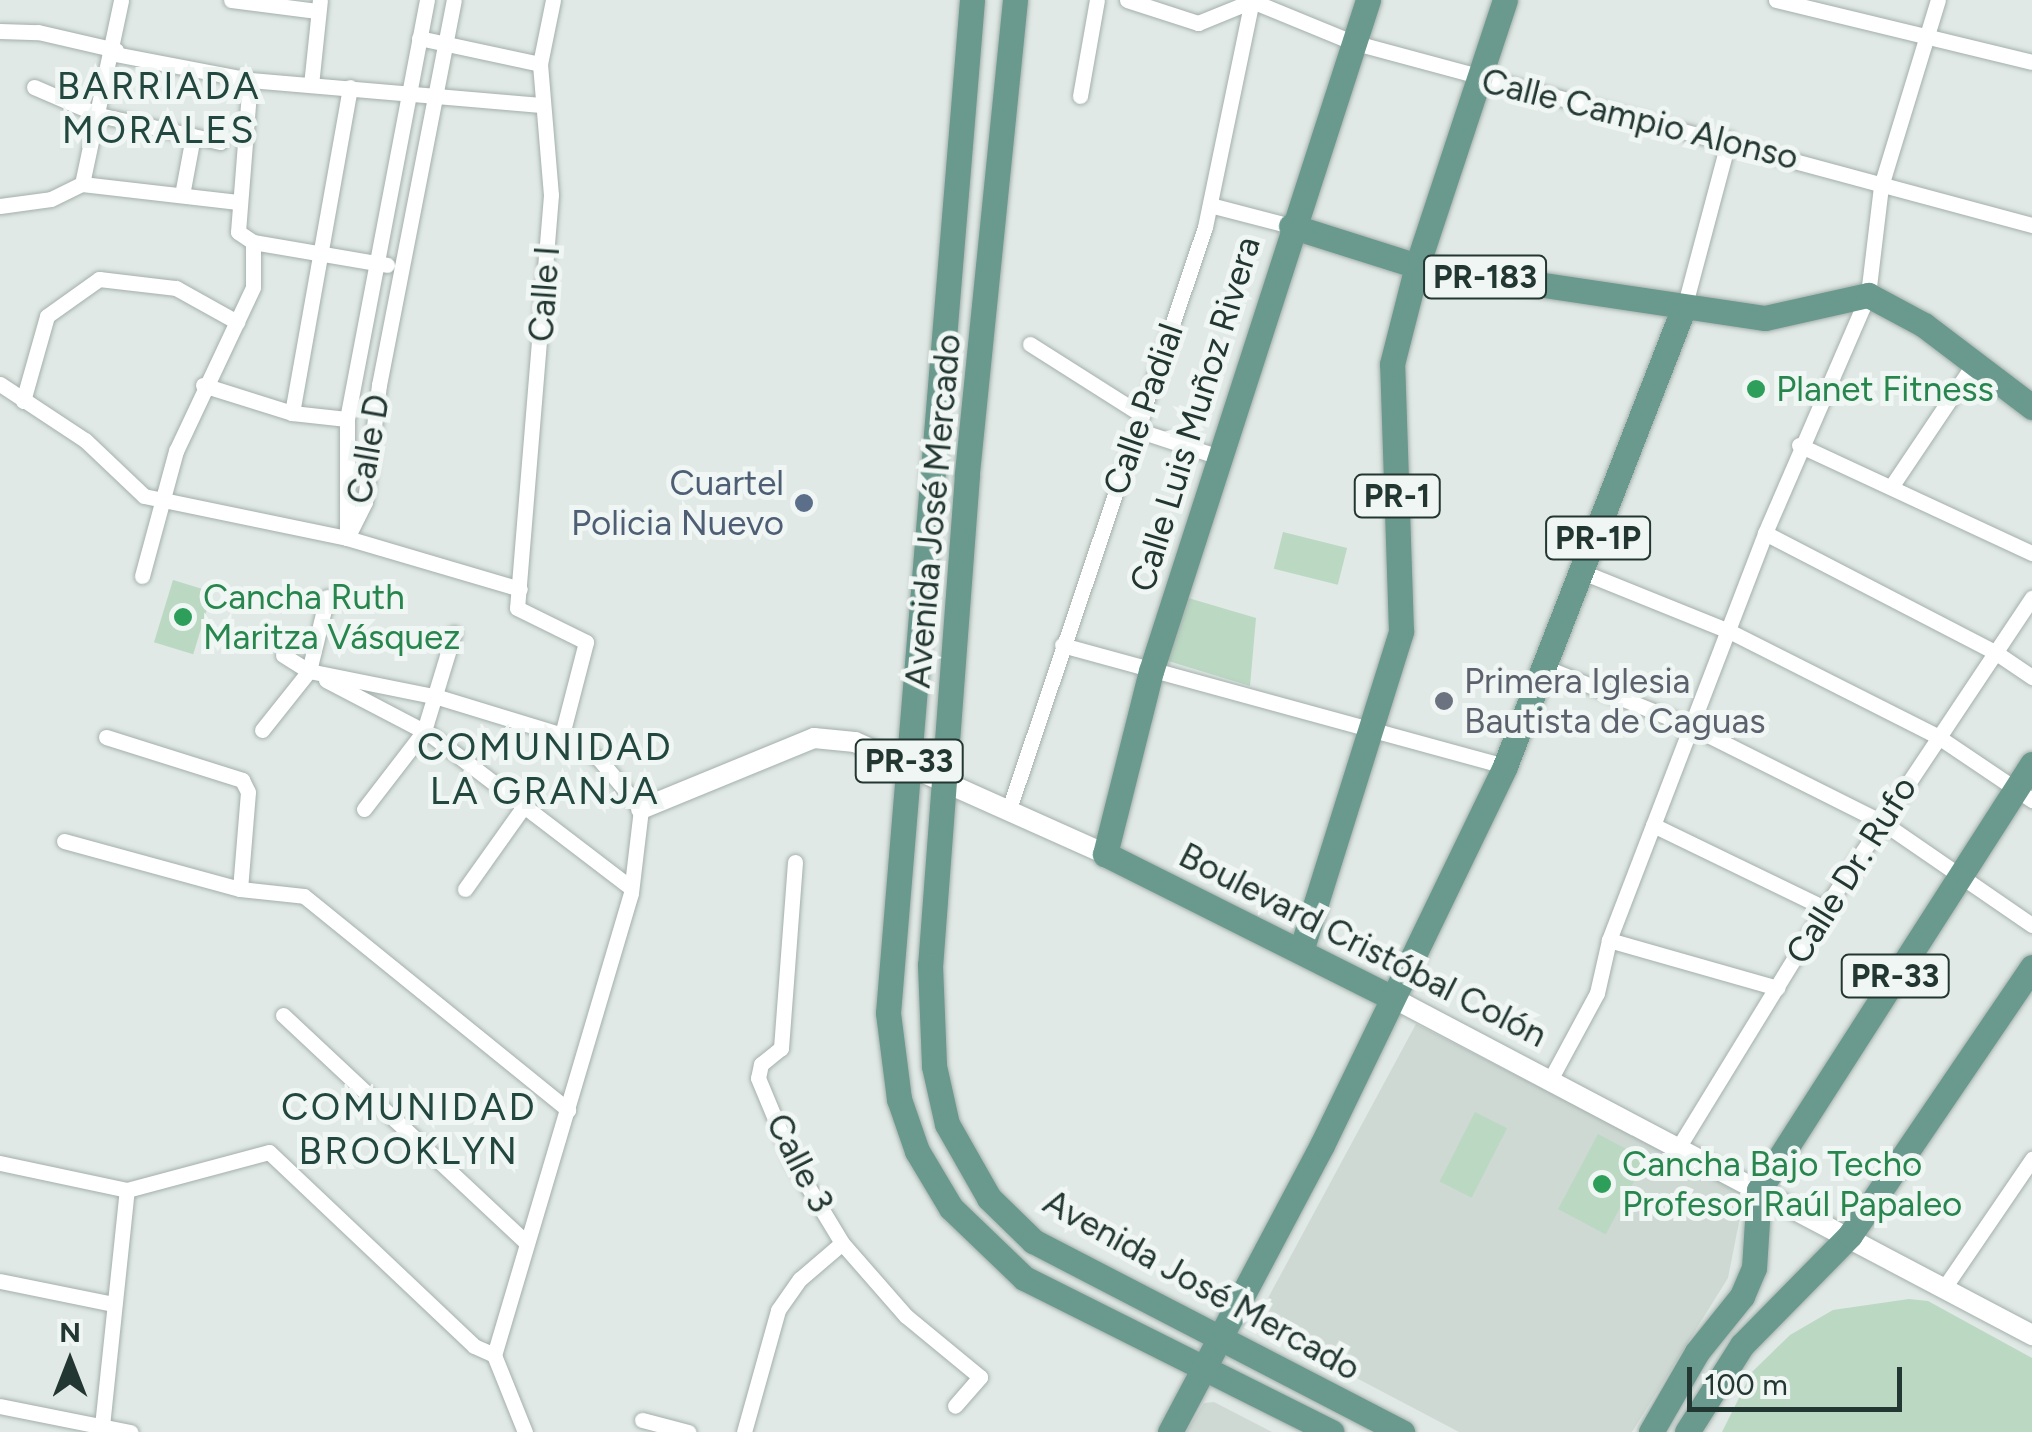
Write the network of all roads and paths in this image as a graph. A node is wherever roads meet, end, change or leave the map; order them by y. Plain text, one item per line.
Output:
1 (122, 0) edge
2 (427, 0) edge
3 (454, 0) edge
4 (553, 0) edge
5 (972, 0) edge
6 (1015, 0) edge
7 (1098, 0) edge
8 (1127, 0) edge
9 (1368, 0) edge
10 (1504, 0) edge
11 (1776, 0) edge
12 (1938, 0) edge
13 (243, 1) edge
14 (1252, 1) edge
15 (318, 5) edge
16 (0, 31) edge
17 (419, 38) junction
18 (1926, 38) junction
19 (1352, 42) junction
20 (446, 44) junction
21 (115, 52) junction
22 (2032, 62) edge
23 (540, 64) junction
24 (1478, 78) junction
25 (250, 80) junction
26 (311, 85) junction
27 (34, 87) dead end
28 (350, 87) junction
29 (410, 92) junction
30 (436, 92) junction
31 (1080, 96) dead end
32 (541, 105) junction
33 (99, 115) junction
34 (193, 136) junction
35 (1728, 140) junction
36 (220, 142) dead end
37 (82, 184) junction
38 (1884, 184) junction
39 (182, 195) junction
40 (238, 202) junction
41 (1210, 205) junction
42 (0, 206) edge
43 (2032, 225) edge
44 (1291, 226) junction
45 (253, 242) junction
46 (322, 256) junction
47 (378, 264) junction
48 (1417, 266) junction
49 (401, 267) junction
50 (1868, 294) junction
51 (1684, 308) junction
52 (237, 322) junction
53 (1030, 344) dead end
54 (1975, 362) junction
55 (0, 384) edge
56 (203, 385) junction
57 (23, 401) junction
58 (2032, 407) edge
59 (292, 413) junction
60 (347, 419) junction
61 (1139, 423) junction
62 (1800, 445) junction
63 (1219, 457) junction
64 (1893, 484) junction
65 (166, 502) junction
66 (1765, 533) junction
67 (347, 538) junction
68 (2032, 554) edge
69 (1584, 573) junction
70 (142, 576) dead end
71 (520, 589) junction
72 (327, 598) dead end
73 (2032, 598) edge
74 (1731, 632) junction
75 (454, 633) dead end
76 (1062, 645) junction
77 (1995, 652) junction
78 (284, 655) dead end
79 (1544, 667) junction
80 (309, 671) junction
81 (1151, 671) junction
82 (2032, 678) edge
83 (438, 696) junction
84 (1375, 726) junction
85 (1690, 726) junction
86 (262, 730) dead end
87 (424, 731) junction
88 (562, 734) junction
89 (1937, 736) junction
90 (106, 738) dead end
91 (908, 764) junction
92 (2032, 764) edge
93 (1506, 766) junction
94 (948, 782) junction
95 (2024, 794) edge
96 (524, 806) junction
97 (364, 809) dead end
98 (641, 809) junction
99 (1008, 812) junction
100 (1882, 822) junction
101 (1653, 824) junction
102 (64, 841) dead end
103 (1105, 854) junction
104 (795, 862) dead end
105 (1959, 875) junction
106 (632, 888) junction
107 (240, 889) junction
108 (464, 890) dead end
109 (1825, 908) junction
110 (2032, 926) edge
111 (1609, 940) junction
112 (1301, 951) junction
113 (2032, 967) edge
114 (1776, 988) junction
115 (1391, 997) junction
116 (283, 1015) dead end
117 (1550, 1080) junction
118 (568, 1110) junction
119 (1678, 1148) junction
120 (2032, 1159) edge
121 (0, 1163) edge
122 (2018, 1179) junction
123 (128, 1190) junction
124 (1759, 1190) junction
125 (2032, 1192) edge
126 (1850, 1236) junction
127 (527, 1243) junction
128 (842, 1243) junction
129 (1754, 1268) junction
130 (0, 1280) edge
131 (1946, 1285) junction
132 (1787, 1297) junction
133 (113, 1304) junction
134 (2032, 1334) edge
135 (1219, 1338) junction
136 (494, 1355) junction
137 (1203, 1368) junction
138 (0, 1406) edge
139 (955, 1406) dead end
140 (642, 1420) dead end
141 (102, 1426) junction
142 (130, 1432) edge
143 (526, 1432) edge
144 (688, 1432) edge
145 (744, 1432) edge
146 (1170, 1432) edge
147 (1332, 1432) edge
148 (1402, 1432) edge
149 (1650, 1432) edge
150 (1687, 1432) edge

1 - 21 street
2 - 17 street, Calle D
3 - 20 street, Calle D
4 - 23 street, Calle I
5 - 91 main road, Avenida José Mercado / PR-33
6 - 94 main road, Avenida José Mercado / PR-33
7 - 31 street
8 - 14 street
9 - 19 main road, Calle Luis Muñoz Rivera
10 - 24 main road, PR-1
11 - 18 street
12 - 18 street
13 - 15 street
14 - 19 street, Calle Campio Alonso
14 - 41 street, Calle Padial
15 - 26 street
16 - 21 street
17 - 20 street
17 - 29 street, Calle D
18 - 22 street
18 - 38 street
19 - 24 street, Calle Campio Alonso
19 - 44 main road, Calle Luis Muñoz Rivera
20 - 23 street
20 - 30 street, Calle D
21 - 25 street
21 - 33 street
23 - 32 street, Calle I
24 - 35 street, Calle Campio Alonso
24 - 48 main road, PR-1
25 - 26 street
25 - 40 street
26 - 28 street
27 - 33 street
28 - 29 street
28 - 46 street
29 - 30 street
29 - 47 street, Calle D
30 - 32 street
30 - 49 street, Calle D
32 - 71 street, Calle I
33 - 34 street
33 - 37 street
34 - 36 street
34 - 39 street
35 - 38 street, Calle Campio Alonso
35 - 51 street
37 - 39 street
37 - 42 street
38 - 43 street, Calle Campio Alonso
38 - 50 street
39 - 40 street
40 - 45 street
41 - 44 street
41 - 61 street, Calle Padial
44 - 48 main road, PR-183
44 - 63 main road, Calle Luis Muñoz Rivera
45 - 46 street
45 - 52 street
46 - 47 street
46 - 59 street
47 - 49 street
47 - 60 street, Calle D
48 - 51 main road, PR-183
48 - 84 main road, PR-1
49 - 67 street, Calle D
50 - 51 main road, PR-183
50 - 54 main road
50 - 62 street
51 - 69 main road, PR-1P
52 - 56 street
52 - 57 street
53 - 61 street
54 - 58 main road
54 - 64 street
55 - 57 street
56 - 59 street
56 - 65 street
57 - 65 street
59 - 60 street
60 - 67 street, Calle D
61 - 63 street
61 - 76 street, Calle Padial
62 - 64 street
62 - 66 street
63 - 81 main road, Calle Luis Muñoz Rivera
64 - 68 street
65 - 67 street
65 - 70 street
66 - 74 street
66 - 77 street
67 - 71 street
69 - 74 street
69 - 79 main road, PR-1P
71 - 88 street
72 - 80 street
73 - 77 street, Calle Dr. Rufo
74 - 85 street
74 - 89 street
75 - 83 street
76 - 81 street
76 - 99 street, Calle Padial
77 - 82 street
77 - 89 street, Calle Dr. Rufo
78 - 80 street
79 - 85 street
79 - 93 main road, PR-1P
80 - 83 street
80 - 86 street
80 - 87 street
81 - 84 street
81 - 103 main road, Calle Luis Muñoz Rivera
83 - 87 street
83 - 88 street
84 - 93 street
84 - 112 main road, PR-1
85 - 100 street
85 - 101 street
87 - 96 street
87 - 97 street
88 - 98 street
89 - 95 street
89 - 100 street, Calle Dr. Rufo
90 - 107 street
91 - 94 street, Boulevard Cristóbal Colón
91 - 98 street, Boulevard Cristóbal Colón
91 - 137 main road, Avenida José Mercado / PR-33
92 - 95 main road, PR-33
93 - 115 main road, PR-1P
94 - 99 street, Boulevard Cristóbal Colón
94 - 135 main road, Avenida José Mercado / PR-33
95 - 105 main road, PR-33
96 - 106 street
96 - 108 street
98 - 106 street
99 - 103 street, Boulevard Cristóbal Colón
100 - 105 street
100 - 109 street, Calle Dr. Rufo
101 - 109 street
101 - 111 street
102 - 107 street
103 - 112 main road, Boulevard Cristóbal Colón
104 - 128 street, Calle 3
105 - 110 street
105 - 124 main road, PR-33
106 - 118 street
107 - 118 street
109 - 114 street, Calle Dr. Rufo
111 - 114 street
111 - 117 street
112 - 115 main road, Boulevard Cristóbal Colón
113 - 126 main road, PR-33
114 - 119 street, Calle Dr. Rufo
115 - 117 street, Boulevard Cristóbal Colón
115 - 135 main road
116 - 127 street
117 - 119 street, Boulevard Cristóbal Colón
118 - 127 street
119 - 124 street, Boulevard Cristóbal Colón
120 - 122 street
121 - 123 street
122 - 125 street
122 - 131 street
123 - 133 street
123 - 136 street
124 - 126 street, Boulevard Cristóbal Colón
124 - 129 main road, PR-33
126 - 131 street, Boulevard Cristóbal Colón
126 - 132 main road, PR-33
127 - 136 street
128 - 139 street, Calle 3
128 - 145 street
129 - 132 main road
129 - 149 main road, PR-33
130 - 133 street
131 - 134 street, Boulevard Cristóbal Colón
132 - 150 main road, PR-33
133 - 141 street
135 - 137 main road
135 - 148 main road, Avenida José Mercado / PR-33
136 - 143 street
137 - 146 main road
137 - 147 main road, Avenida José Mercado / PR-33
138 - 141 street
140 - 144 street
141 - 142 street

